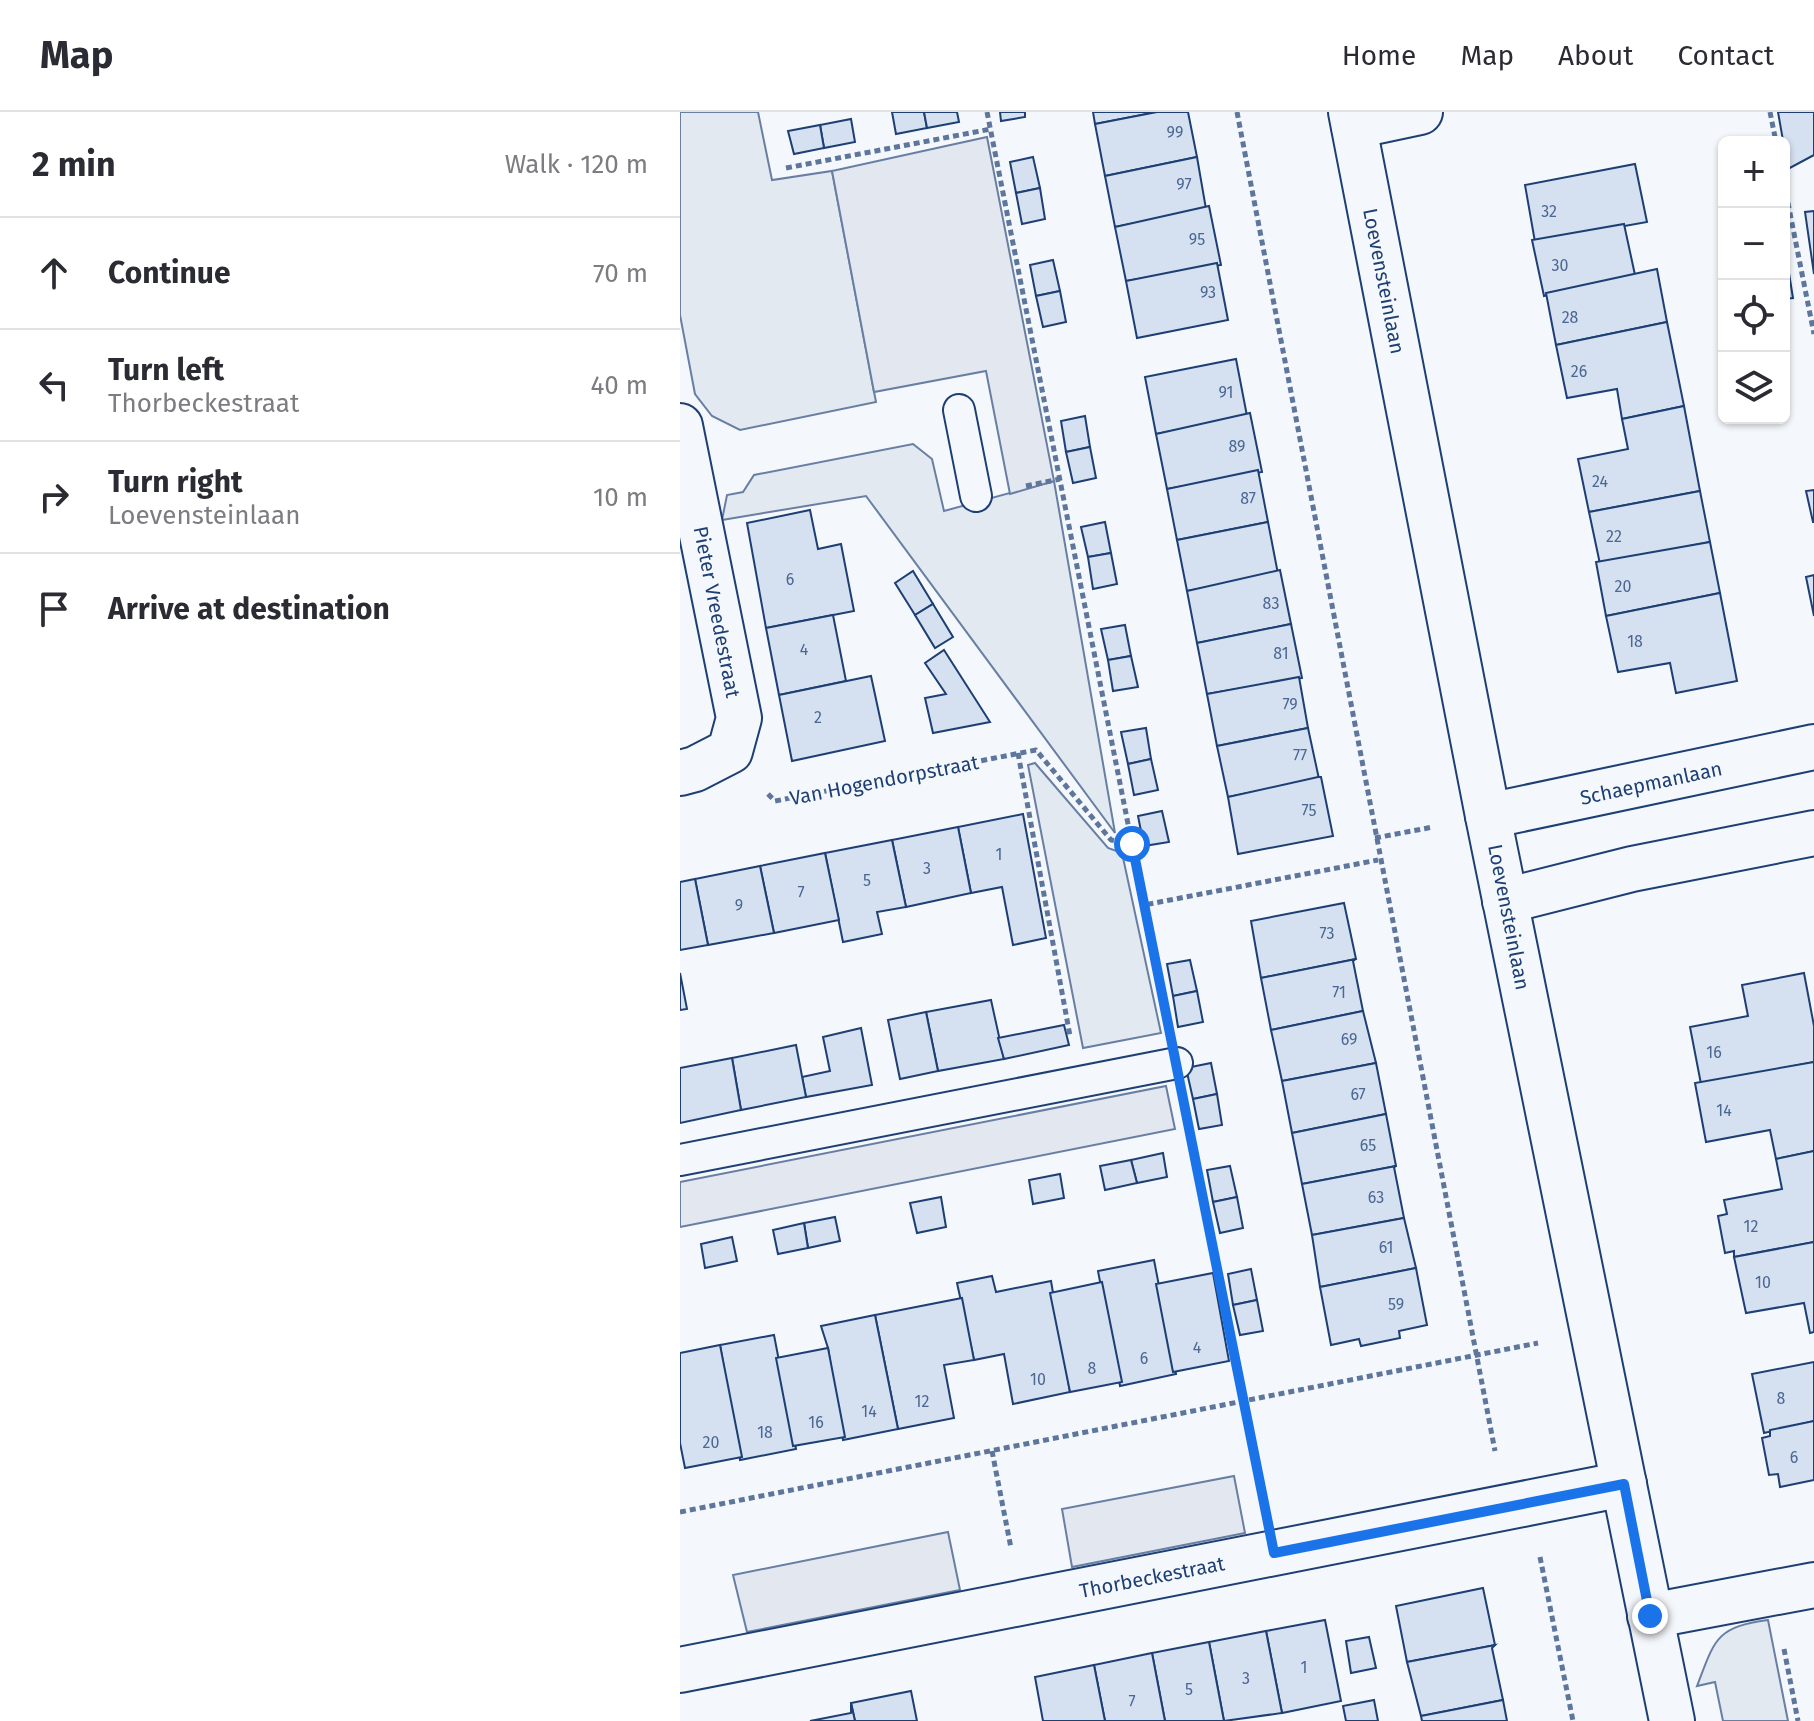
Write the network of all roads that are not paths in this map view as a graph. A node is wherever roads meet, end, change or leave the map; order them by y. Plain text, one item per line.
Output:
1 (1420, 112) edge
2 (1352, 119) edge
3 (959, 410) dead end
4 (680, 426) edge
5 (976, 496) dead end
6 (1814, 747) edge
7 (680, 773) edge
8 (1488, 816) junction
9 (1814, 833) edge
10 (1505, 901) junction
11 (1177, 1063) road end
12 (680, 1160) edge
13 (1624, 1484) junction
14 (1794, 1589) edge
15 (1650, 1616) junction
16 (680, 1670) edge
17 (1672, 1721) edge

1 - 2 street
2 - 8 street, Loevensteinlaan
3 - 5 lane
4 - 7 street, Pieter Vreedestraat
6 - 8 street, Schaepmanlaan
8 - 10 street, Loevensteinlaan
9 - 10 street
10 - 13 street, Loevensteinlaan
11 - 12 lane
13 - 15 street, Loevensteinlaan
13 - 16 street, Thorbeckestraat
14 - 15 street
15 - 17 street, Loevensteinlaan

